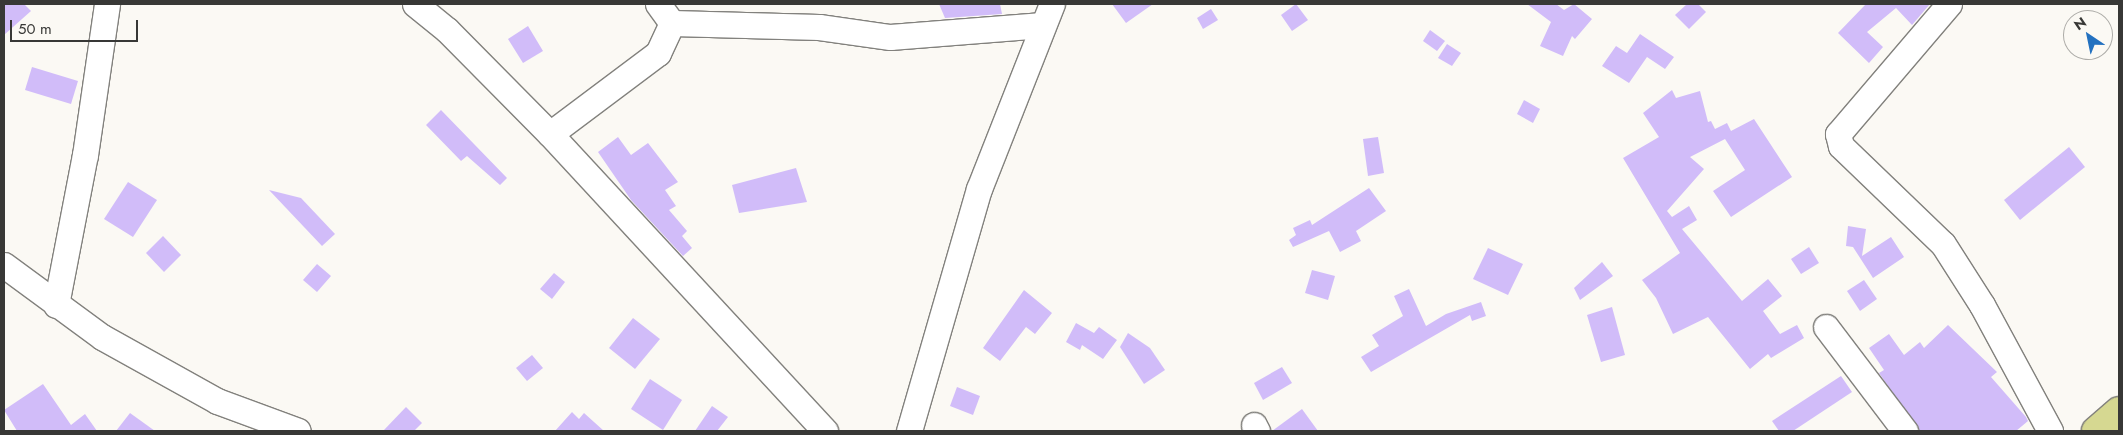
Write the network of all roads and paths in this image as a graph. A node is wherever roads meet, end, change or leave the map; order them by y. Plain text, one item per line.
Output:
1 (108, 4) edge
2 (415, 4) edge
3 (1950, 4) edge
4 (665, 13) edge
5 (1048, 14) edge
6 (550, 134) junction
7 (4, 265) edge
8 (56, 305) junction
9 (1826, 327) dead end
10 (2119, 411) edge
11 (298, 431) edge
12 (825, 431) edge
13 (908, 431) edge
14 (1905, 431) edge
15 (2050, 431) edge
16 (2096, 431) edge

1 - 8 street
2 - 6 street
3 - 15 street
4 - 5 street
4 - 6 street
5 - 13 street
6 - 12 street
7 - 8 street
8 - 11 street
9 - 14 street
10 - 16 main road

